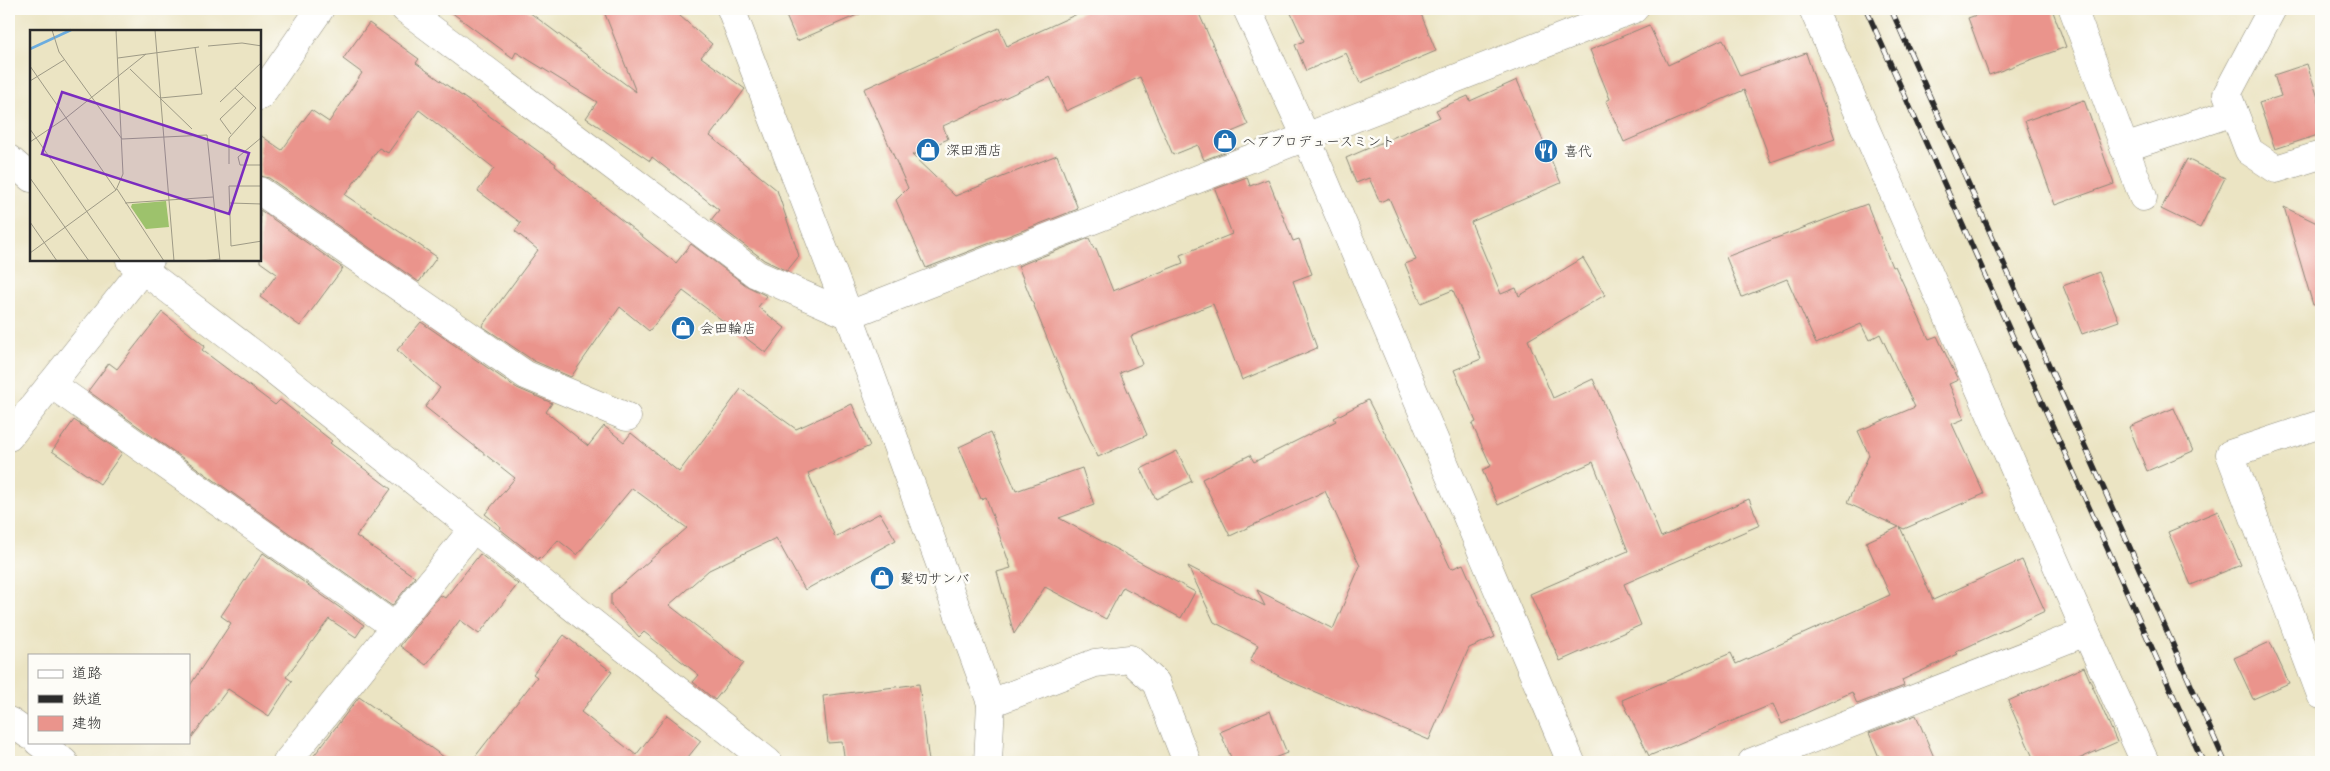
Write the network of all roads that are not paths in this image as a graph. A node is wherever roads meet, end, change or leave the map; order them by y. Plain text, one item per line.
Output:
1 (320, 9) edge
2 (405, 9) edge
3 (731, 9) edge
4 (1247, 9) edge
5 (1634, 9) edge
6 (1813, 9) edge
7 (2073, 9) edge
8 (2272, 9) edge
9 (1606, 14) edge
10 (261, 95) edge
11 (2234, 112) junction
12 (1306, 137) junction
13 (2124, 148) junction
14 (2321, 155) edge
15 (9, 159) edge
16 (30, 177) edge
17 (261, 192) edge
18 (2142, 198) dead end
19 (141, 264) edge
20 (849, 315) junction
21 (51, 384) junction
22 (627, 417) dead end
23 (2321, 424) edge
24 (9, 437) edge
25 (473, 529) junction
26 (395, 627) junction
27 (2086, 632) junction
28 (2311, 639) edge
29 (2321, 695) edge
30 (991, 703) junction
31 (9, 721) edge
32 (28, 734) edge
33 (41, 744) edge
34 (64, 762) edge
35 (287, 762) edge
36 (768, 762) edge
37 (988, 762) edge
38 (1187, 762) edge
39 (1571, 762) edge
40 (1752, 762) edge
41 (2145, 762) edge

1 - 10 street
2 - 20 street
3 - 20 street
4 - 12 street
5 - 9 street
6 - 27 street
7 - 13 street
8 - 11 street
9 - 12 street
11 - 13 street
11 - 14 street
12 - 20 street
12 - 39 street
13 - 18 street
15 - 16 street
17 - 22 street
19 - 21 street
19 - 25 street
20 - 30 street
21 - 24 street
21 - 26 street
23 - 28 street
25 - 26 street
25 - 36 street
26 - 35 street
27 - 40 street
27 - 41 street
28 - 29 street
30 - 37 street
30 - 38 street
31 - 32 street
33 - 34 street

